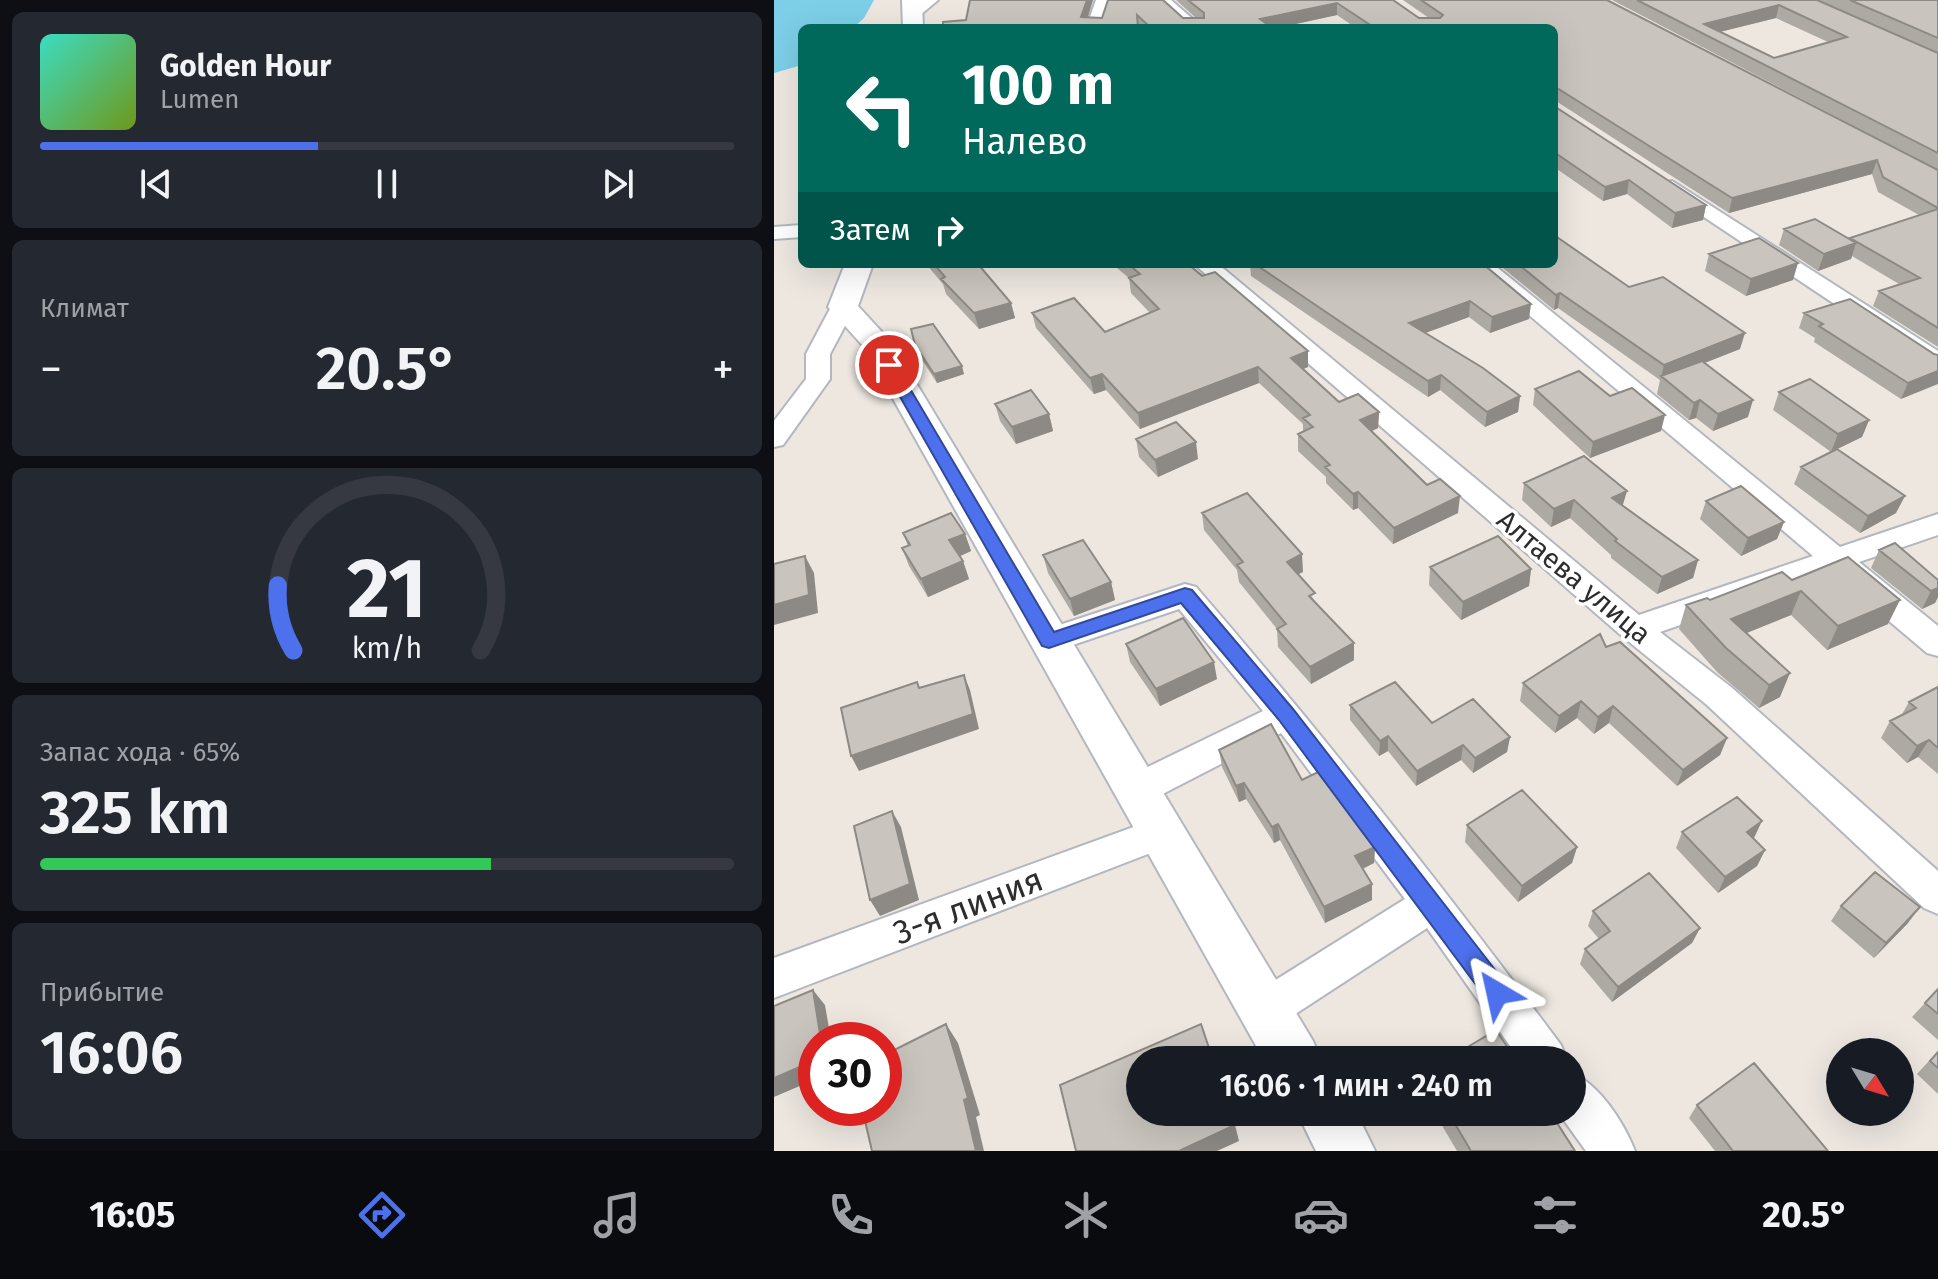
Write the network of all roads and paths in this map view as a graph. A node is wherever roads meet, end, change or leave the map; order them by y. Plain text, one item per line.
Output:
1 (930, 0) edge
2 (1104, 0) edge
3 (1162, 0) edge
4 (913, 14) edge
5 (1095, 24) edge
6 (1190, 24) edge
7 (1660, 179) edge
8 (798, 231) edge
9 (774, 233) edge
10 (858, 268) edge
11 (1210, 268) edge
12 (1485, 268) edge
13 (843, 307) junction
14 (1938, 362) edge
15 (774, 439) edge
16 (1938, 524) edge
17 (1836, 559) junction
18 (1634, 629) junction
19 (1049, 641) junction
20 (1938, 644) edge
21 (1286, 715) junction
22 (1136, 790) junction
23 (1161, 833) junction
24 (1938, 896) edge
25 (1432, 903) junction
26 (774, 978) edge
27 (1265, 1010) junction
28 (1286, 1046) edge
29 (1536, 1046) edge
30 (1586, 1114) edge
31 (1333, 1126) edge
32 (1347, 1151) edge
33 (1613, 1151) edge

1 - 4 street
2 - 5 street
3 - 6 street
7 - 14 street
8 - 9 street
10 - 13 street
11 - 18 street, Алтаева улица
12 - 17 street
13 - 15 street
13 - 19 street
16 - 17 street
17 - 18 street
17 - 20 street
18 - 24 street, Алтаева улица
19 - 21 street
19 - 22 street
21 - 22 street
21 - 25 street
22 - 23 street
23 - 26 street, 3-я линия
23 - 27 street
25 - 27 street
25 - 29 street
27 - 28 street
30 - 33 street
31 - 32 street

